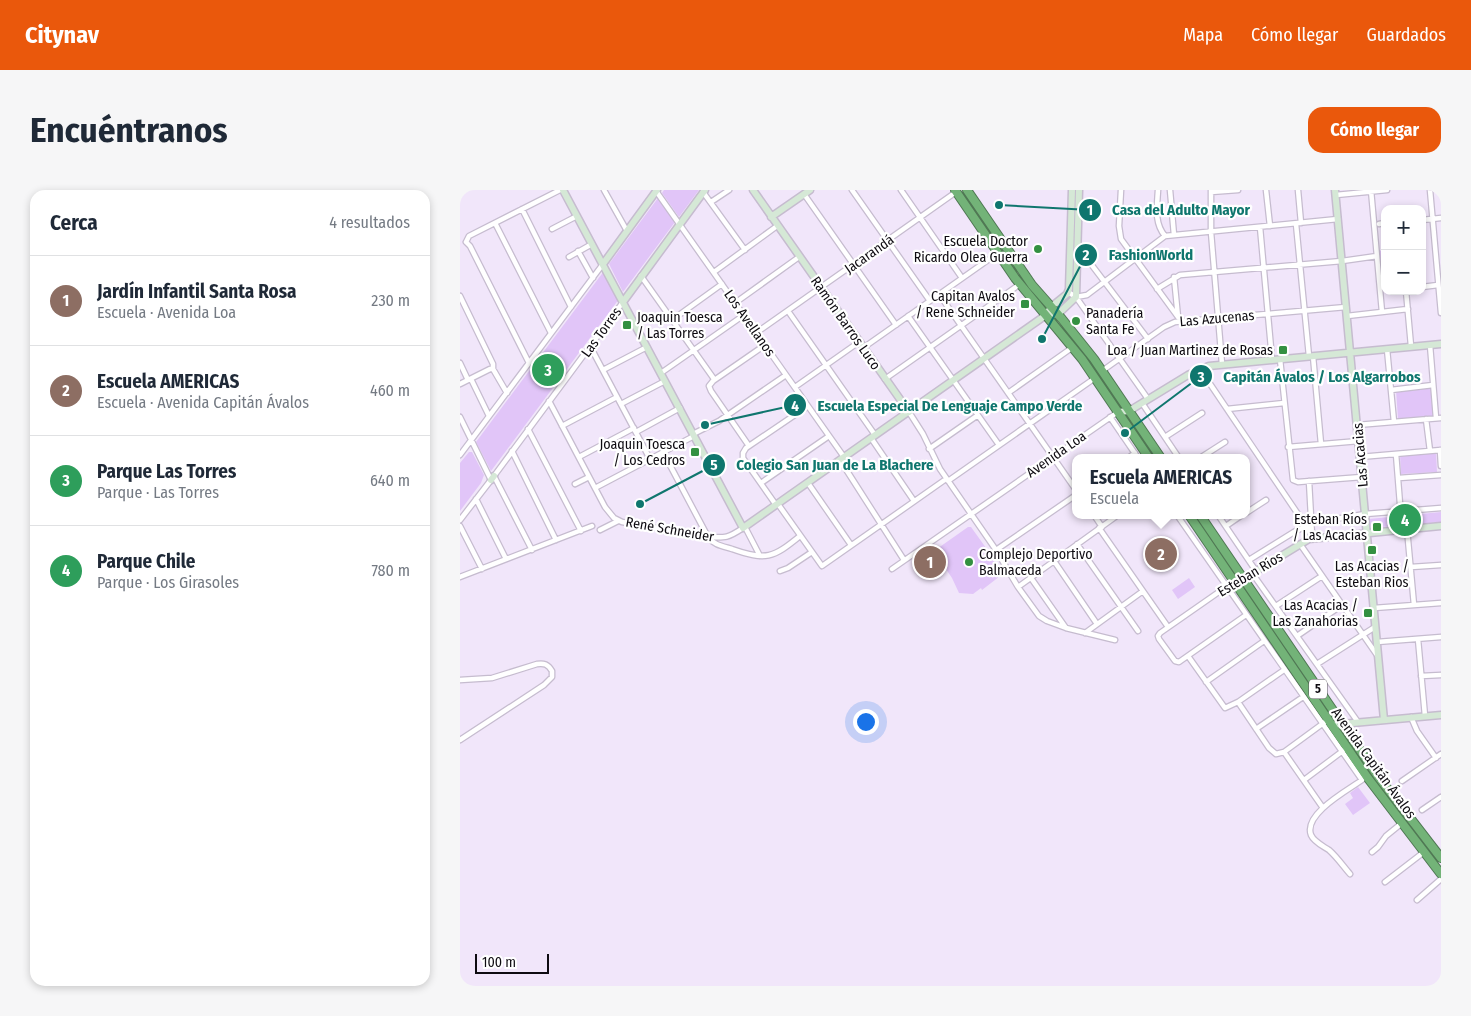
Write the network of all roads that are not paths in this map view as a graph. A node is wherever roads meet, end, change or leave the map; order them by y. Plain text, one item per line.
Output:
1 (561, 190) edge
2 (604, 190) edge
3 (729, 190) edge
4 (753, 190) edge
5 (852, 190) edge
6 (900, 190) edge
7 (967, 190) edge
8 (1072, 190) edge
9 (1080, 190) edge
10 (1120, 190) edge
11 (1158, 190) edge
12 (1170, 190) edge
13 (1238, 190) edge
14 (1266, 190) edge
15 (1298, 190) edge
16 (1387, 190) edge
17 (1430, 190) edge
18 (656, 191) edge
19 (704, 191) edge
20 (956, 191) edge
21 (1211, 191) edge
22 (1371, 191) edge
23 (807, 192) edge
24 (1336, 193) edge
25 (711, 202) junction
26 (522, 209) junction
27 (577, 216) junction
28 (772, 218) junction
29 (920, 218) junction
30 (1441, 218) edge
31 (1338, 219) junction
32 (1432, 219) junction
33 (1426, 220) edge
34 (496, 223) junction
35 (1299, 223) junction
36 (680, 224) junction
37 (777, 226) junction
38 (1270, 226) junction
39 (1260, 227) junction
40 (552, 229) dead end
41 (627, 231) junction
42 (1211, 232) junction
43 (1165, 236) junction
44 (1174, 236) junction
45 (887, 240) junction
46 (463, 242) edge
47 (592, 244) junction
48 (1078, 247) junction
49 (745, 250) junction
50 (578, 251) junction
51 (998, 253) junction
52 (1377, 256) junction
53 (569, 257) dead end
54 (800, 257) junction
55 (1135, 259) junction
56 (1342, 261) junction
57 (603, 264) junction
58 (854, 264) junction
59 (1300, 265) junction
60 (1264, 268) junction
61 (714, 272) junction
62 (1214, 272) junction
63 (641, 276) junction
64 (1174, 277) junction
65 (592, 278) junction
66 (962, 278) junction
67 (1104, 282) junction
68 (722, 284) junction
69 (1020, 284) junction
70 (1438, 284) junction
71 (1426, 286) edge
72 (821, 288) junction
73 (1157, 289) junction
74 (1068, 292) junction
75 (940, 294) junction
76 (1406, 295) edge
77 (460, 296) edge
78 (1076, 298) junction
79 (930, 301) junction
80 (623, 302) junction
81 (735, 303) junction
82 (571, 307) junction
83 (1051, 307) junction
84 (1346, 307) junction
85 (1408, 309) junction
86 (788, 311) junction
87 (1305, 311) junction
88 (1382, 312) junction
89 (1441, 313) edge
90 (1058, 314) junction
91 (1268, 314) junction
92 (744, 315) junction
93 (908, 316) junction
94 (1046, 316) junction
95 (1347, 316) junction
96 (1218, 318) junction
97 (1178, 319) junction
98 (672, 320) junction
99 (896, 324) junction
100 (961, 325) junction
101 (551, 333) junction
102 (756, 333) junction
103 (1148, 339) junction
104 (1441, 344) edge
105 (765, 345) junction
106 (861, 345) junction
107 (1430, 345) junction
108 (590, 346) junction
109 (1411, 346) junction
110 (647, 347) junction
111 (930, 347) junction
112 (1073, 347) junction
113 (1387, 349) junction
114 (694, 350) junction
115 (1350, 352) junction
116 (1311, 356) junction
117 (985, 359) junction
118 (1120, 359) junction
119 (1272, 359) junction
120 (1280, 359) junction
121 (529, 363) junction
122 (460, 364) edge
123 (1222, 364) junction
124 (826, 365) junction
125 (493, 369) junction
126 (1200, 369) junction
127 (603, 370) junction
128 (1102, 371) junction
129 (661, 373) junction
130 (786, 375) junction
131 (1095, 378) junction
132 (714, 379) junction
133 (885, 379) junction
134 (470, 380) junction
135 (665, 380) junction
136 (954, 380) junction
137 (460, 384) edge
138 (1434, 385) junction
139 (795, 388) junction
140 (1391, 390) junction
141 (507, 393) junction
142 (1008, 393) junction
143 (617, 397) junction
144 (550, 401) junction
145 (1145, 401) junction
146 (1284, 403) junction
147 (621, 404) junction
148 (808, 406) junction
149 (680, 408) junction
150 (1227, 409) junction
151 (1129, 411) junction
152 (908, 412) junction
153 (1118, 412) junction
154 (1202, 413) dead end
155 (978, 415) junction
156 (489, 416) junction
157 (728, 416) junction
158 (460, 417) edge
159 (1110, 417) junction
160 (1439, 418) edge
161 (1426, 419) junction
162 (1394, 422) junction
163 (1030, 424) junction
164 (1357, 425) junction
165 (562, 426) junction
166 (528, 429) junction
167 (635, 430) junction
168 (694, 435) junction
169 (829, 436) junction
170 (873, 437) junction
171 (1165, 437) junction
172 (471, 440) junction
173 (1358, 441) junction
174 (1225, 442) dead end
175 (1321, 444) junction
176 (1000, 445) junction
177 (749, 446) junction
178 (1288, 447) junction
179 (929, 449) junction
180 (1440, 450) edge
181 (512, 451) junction
182 (1430, 451) junction
183 (663, 452) junction
184 (1135, 454) edge
185 (1146, 454) edge
186 (1158, 454) edge
187 (1176, 454) edge
188 (1206, 454) edge
189 (1396, 454) junction
190 (460, 455) edge
191 (579, 457) junction
192 (1053, 457) junction
193 (1360, 457) junction
194 (650, 459) junction
195 (842, 459) junction
196 (1441, 466) edge
197 (1441, 475) edge
198 (1362, 476) junction
199 (590, 477) junction
200 (492, 478) junction
201 (1398, 478) junction
202 (947, 480) junction
203 (1309, 481) junction
204 (808, 482) junction
205 (761, 483) junction
206 (575, 484) dead end
207 (1072, 484) edge
208 (595, 488) junction
209 (1072, 497) edge
210 (476, 499) junction
211 (1266, 500) dead end
212 (914, 501) junction
213 (777, 504) junction
214 (1441, 508) edge
215 (1250, 510) edge
216 (1401, 511) junction
217 (971, 514) junction
218 (1365, 514) junction
219 (616, 519) junction
220 (1096, 519) edge
221 (1112, 519) edge
222 (1180, 519) edge
223 (1191, 519) edge
224 (1203, 519) edge
225 (1221, 519) edge
226 (1236, 519) edge
227 (460, 520) edge
228 (1312, 523) junction
229 (881, 525) junction
230 (460, 526) edge
231 (592, 526) dead end
232 (1226, 526) junction
233 (1306, 526) junction
234 (1441, 526) edge
235 (1100, 527) junction
236 (744, 528) junction
237 (1405, 529) junction
238 (600, 530) dead end
239 (581, 531) junction
240 (1367, 532) junction
241 (800, 536) junction
242 (708, 537) junction
243 (1313, 538) junction
244 (556, 540) junction
245 (1077, 544) junction
246 (1300, 544) junction
247 (851, 545) junction
248 (532, 550) junction
249 (996, 550) junction
250 (812, 552) junction
251 (760, 556) junction
252 (506, 559) junction
253 (904, 560) junction
254 (1249, 560) junction
255 (1054, 561) junction
256 (1441, 565) edge
257 (1411, 567) junction
258 (482, 569) junction
259 (892, 569) dead end
260 (780, 571) dead end
261 (1254, 572) junction
262 (1322, 576) junction
263 (460, 577) edge
264 (1031, 578) junction
265 (1244, 579) junction
266 (1235, 584) junction
267 (1018, 587) junction
268 (1226, 587) junction
269 (1143, 591) junction
270 (1441, 603) edge
271 (1342, 605) junction
272 (1414, 605) junction
273 (1276, 606) junction
274 (1122, 607) junction
275 (1374, 608) junction
276 (1246, 615) junction
277 (1097, 624) junction
278 (1168, 627) junction
279 (1375, 627) junction
280 (1066, 628) junction
281 (1138, 631) dead end
282 (1085, 634) junction
283 (1363, 635) junction
284 (1297, 636) junction
285 (1441, 637) edge
286 (1418, 638) junction
287 (1115, 640) dead end
288 (1264, 641) junction
289 (1377, 642) junction
290 (1188, 656) junction
291 (1378, 656) junction
292 (1318, 664) junction
293 (1284, 670) junction
294 (1441, 675) edge
295 (1421, 676) junction
296 (460, 680) edge
297 (1206, 682) junction
298 (1303, 697) junction
299 (1238, 702) junction
300 (1441, 715) edge
301 (1425, 716) junction
302 (1411, 717) junction
303 (1384, 720) junction
304 (1358, 722) junction
305 (1327, 723) junction
306 (1342, 723) junction
307 (1256, 729) junction
308 (460, 740) edge
309 (1344, 750) junction
310 (1284, 752) junction
311 (1441, 754) edge
312 (1436, 758) junction
313 (1304, 780) junction
314 (1402, 781) dead end
315 (1441, 797) edge
316 (1323, 808) junction
317 (1422, 810) dead end
318 (1402, 823) junction
319 (1372, 852) dead end
320 (1424, 852) junction
321 (1441, 858) edge
322 (1350, 874) dead end
323 (1441, 874) edge
324 (1441, 879) edge
325 (1385, 882) dead end
326 (1418, 900) dead end

1 - 26 street
1 - 27 street
2 - 41 street
3 - 25 street
4 - 28 street, Ramón Barros Luco
5 - 45 street
6 - 29 street
7 - 83 highway
8 - 74 street
9 - 48 street
10 - 55 street
11 - 43 street
12 - 44 street
13 - 21 street
14 - 38 street
15 - 35 street
16 - 22 street
17 - 32 street
18 - 36 street, Los Avellanos
18 - 41 street
19 - 25 street
19 - 36 street, Las Torres
20 - 29 street, Jacarandá
20 - 51 highway
21 - 42 street
22 - 24 street
22 - 52 street
23 - 28 street
23 - 58 street
24 - 31 street, Las Acacias
25 - 49 street
26 - 34 street
26 - 82 street
27 - 40 street
27 - 47 street
28 - 37 street, Ramón Barros Luco
29 - 45 street, Jacarandá
29 - 66 street
30 - 32 street
31 - 35 street
31 - 56 street, Las Acacias
32 - 33 street
32 - 70 street
34 - 46 street
34 - 101 street
35 - 38 street
35 - 59 street
36 - 61 street, Los Avellanos
36 - 63 street, Las Torres
37 - 49 street
37 - 54 street, Ramón Barros Luco
38 - 39 street
39 - 42 street
39 - 60 street
41 - 57 street
42 - 44 street
42 - 62 street
43 - 44 street
43 - 55 street
45 - 58 street, Jacarandá
45 - 79 street
46 - 121 street
47 - 50 street
47 - 57 street
48 - 67 street
48 - 78 street
49 - 61 street
50 - 53 street
50 - 65 street
51 - 66 street
51 - 69 highway
52 - 56 street
52 - 88 street
54 - 72 street, Ramón Barros Luco
54 - 81 street
55 - 67 street
55 - 73 street
56 - 59 street
56 - 84 street, Las Acacias
57 - 65 street
57 - 80 street
58 - 72 street, Jacarandá
58 - 99 street
59 - 60 street
59 - 87 street
60 - 62 street
60 - 91 street
61 - 68 street, Los Avellanos
62 - 64 street
62 - 96 street
63 - 80 street, Las Torres
63 - 98 street
64 - 73 street
64 - 97 street
65 - 82 street
66 - 75 street
67 - 78 street
67 - 103 street
68 - 81 street, Los Avellanos
68 - 98 street
69 - 94 highway
69 - 100 street
70 - 71 street
70 - 89 street
72 - 86 street, Jacarandá
72 - 106 street, Ramón Barros Luco
73 - 97 street
74 - 78 street
74 - 83 street
75 - 79 street
75 - 100 street
76 - 85 street
77 - 125 street
78 - 90 street
78 - 118 street
79 - 93 street
80 - 108 street, Las Torres
80 - 110 street
81 - 92 street, Los Avellanos
82 - 101 street
83 - 90 highway
83 - 94 street
84 - 87 street, Las Azucenas
84 - 95 street, Las Acacias
85 - 88 street
85 - 109 street
86 - 102 street, Jacarandá
86 - 124 street
87 - 91 street, Las Azucenas
87 - 116 street
88 - 95 street
90 - 94 street
90 - 128 highway
91 - 96 street, Las Azucenas
91 - 119 street
92 - 102 street, Los Avellanos
92 - 114 street
93 - 99 street
93 - 111 street
94 - 112 highway
94 - 117 street, René Schneider
95 - 115 street, Las Acacias
96 - 97 street, Las Azucenas
96 - 123 street
97 - 103 street, Las Azucenas
98 - 114 street
99 - 106 street
100 - 111 street
100 - 117 street
101 - 121 street
102 - 105 street, Los Avellanos
103 - 118 street, Las Azucenas
104 - 107 street, Avenida Loa
105 - 130 street, Los Avellanos
105 - 132 street
106 - 124 street
106 - 133 street, Ramón Barros Luco
107 - 109 street, Avenida Loa
107 - 138 street
108 - 127 street
108 - 144 street, Las Torres
109 - 113 street, Avenida Loa
110 - 127 street
110 - 129 street
111 - 133 street
111 - 136 street
112 - 131 highway
112 - 142 street
113 - 115 street, Avenida Loa
113 - 140 street
114 - 129 street
114 - 132 street
115 - 116 street, Avenida Loa
115 - 164 street, Las Acacias
116 - 120 street, Avenida Loa
116 - 175 street
117 - 136 street, René Schneider
117 - 142 street
118 - 128 street, Las Azucenas
118 - 145 street
119 - 120 street, Avenida Loa
119 - 123 street, Avenida Loa
120 - 146 street
121 - 141 street
122 - 134 street
123 - 126 street, Avenida Loa
124 - 139 street
124 - 170 street
125 - 134 street
125 - 141 street
126 - 145 street, Avenida Loa
126 - 150 street
127 - 143 street
128 - 151 highway
129 - 135 street
130 - 139 street, Los Avellanos
130 - 157 street
131 - 153 highway
131 - 163 street
132 - 157 street
133 - 152 street, Ramón Barros Luco
134 - 137 street
134 - 156 street
135 - 147 street
135 - 149 street
136 - 152 street, René Schneider
136 - 155 street
138 - 140 street
138 - 160 street
139 - 148 street, Los Avellanos
140 - 162 street
141 - 156 street
142 - 163 street
143 - 147 street
143 - 165 street
144 - 165 street
144 - 166 street, Las Torres
145 - 151 street, Avenida Loa
145 - 171 street
146 - 150 street
146 - 178 street
147 - 167 street
148 - 169 street, Los Avellanos
148 - 177 street
149 - 167 street
149 - 168 street
150 - 233 street
151 - 153 street, Avenida Loa
151 - 186 highway
152 - 170 street, René Schneider
152 - 179 street, Ramón Barros Luco
153 - 159 street, Avenida Loa
153 - 185 highway
154 - 171 street
155 - 176 street
155 - 179 street
156 - 172 street
157 - 168 street
157 - 177 street
158 - 172 street
159 - 184 street
159 - 192 street, Avenida Loa
160 - 161 street
161 - 162 street
161 - 182 street
162 - 164 street
163 - 176 street
163 - 192 street
164 - 173 street, Las Acacias
165 - 191 street
166 - 181 street, Las Torres
166 - 239 street
167 - 191 street
167 - 194 street
168 - 183 street
168 - 236 street
169 - 195 street, Los Avellanos
169 - 205 street
170 - 195 street, René Schneider
170 - 212 street
171 - 187 street
172 - 190 street
172 - 200 street
173 - 175 street
173 - 193 street, Las Acacias
174 - 188 street
175 - 178 street
176 - 202 street
177 - 205 street
178 - 203 street
179 - 202 street, Ramón Barros Luco
180 - 182 street
180 - 196 street
181 - 200 street, Las Torres
181 - 244 street
182 - 189 street
183 - 194 street
183 - 242 street
189 - 193 street
189 - 201 street
191 - 199 street
192 - 207 street
192 - 217 street, Avenida Loa
193 - 198 street, Las Acacias
194 - 208 street
195 - 204 street, René Schneider
195 - 229 street, Los Avellanos
197 - 201 street
198 - 203 street
198 - 218 street, Las Acacias
199 - 206 street
199 - 208 street
200 - 210 street, Las Torres
200 - 248 street
201 - 216 street
202 - 212 street
202 - 217 street, Ramón Barros Luco
203 - 228 street
204 - 213 street, René Schneider
204 - 247 street
205 - 213 street
208 - 219 street
209 - 249 street
210 - 227 street, Las Torres
210 - 252 street
211 - 215 street
212 - 229 street
213 - 236 street, René Schneider
213 - 241 street
214 - 216 street, Esteban Ríos
216 - 218 street, Esteban Ríos
216 - 237 street
217 - 249 street, Ramón Barros Luco
217 - 253 street, Avenida Loa
218 - 228 street, Esteban Ríos
218 - 240 street, Las Acacias
219 - 238 street
219 - 242 street, René Schneider
220 - 235 street
221 - 235 street
222 - 268 street, Avenida Capitán Ávalos
223 - 266 highway, Avenida Capitán Ávalos / 5
224 - 265 highway, Avenida Capitán Ávalos / 5
225 - 232 street, Avenida Capitán Ávalos
226 - 232 street
228 - 233 street, Esteban Ríos
228 - 243 street
229 - 247 street
229 - 253 street, Los Avellanos
230 - 258 street
231 - 239 street
232 - 254 street, Avenida Capitán Ávalos
233 - 243 street
233 - 254 street, Esteban Ríos
234 - 237 street, Esteban Ríos
235 - 245 street
235 - 269 street
236 - 242 street, René Schneider
236 - 251 street
237 - 240 street, Esteban Ríos
237 - 257 street
239 - 244 street
240 - 243 street, Esteban Ríos
240 - 275 street, Las Acacias
241 - 250 street
241 - 251 street
242 - 251 street
243 - 246 street, Esteban Ríos
244 - 248 street
245 - 255 street
245 - 274 street
246 - 261 street, Esteban Ríos
246 - 262 street
247 - 250 street
248 - 252 street
249 - 267 street, Ramón Barros Luco
250 - 260 street
252 - 258 street
253 - 259 street, Avenida Loa
254 - 261 street, Avenida Capitán Ávalos
255 - 264 street
255 - 277 street
256 - 257 street
257 - 272 street
258 - 263 street
261 - 265 street, Esteban Ríos
261 - 273 street, Avenida Capitán Ávalos
262 - 271 street
262 - 273 street
264 - 267 street
264 - 280 street
265 - 266 street, Esteban Ríos
265 - 306 highway, Avenida Capitán Ávalos / 5
266 - 268 street, Esteban Ríos
266 - 305 highway, Avenida Capitán Ávalos / 5
267 - 280 street, Ramón Barros Luco
268 - 276 street, Avenida Capitán Ávalos
268 - 278 street, Esteban Ríos
269 - 274 street
269 - 278 street
270 - 272 street
271 - 283 street
271 - 284 street
272 - 275 street
273 - 284 street, Avenida Capitán Ávalos
274 - 277 street
274 - 281 street
275 - 279 street, Las Acacias
276 - 288 street, Avenida Capitán Ávalos
276 - 290 street
277 - 282 street
278 - 290 street, Esteban Ríos
279 - 283 street
279 - 289 street, Las Acacias
280 - 282 street, Ramón Barros Luco
282 - 287 street, Ramón Barros Luco
283 - 291 street
283 - 292 street
284 - 292 street, Avenida Capitán Ávalos
285 - 286 street
286 - 289 street
286 - 295 street
288 - 293 street, Avenida Capitán Ávalos
288 - 297 street
289 - 291 street, Las Acacias
290 - 297 street
291 - 303 street, Las Acacias
292 - 304 street, Avenida Capitán Ávalos
293 - 298 street, Avenida Capitán Ávalos
293 - 299 street
294 - 295 street
295 - 301 street
296 - 308 street
297 - 299 street
298 - 305 street, Avenida Capitán Ávalos
298 - 307 street
299 - 307 street
300 - 301 street
301 - 302 street
302 - 303 street
302 - 312 street
303 - 304 street
304 - 306 street
305 - 306 street
305 - 309 highway, Avenida Capitán Ávalos / 5
305 - 310 street
306 - 321 highway, Avenida Capitán Ávalos / 5
307 - 310 street
309 - 313 street
309 - 316 street, Avenida Capitán Ávalos
309 - 318 highway, Avenida Capitán Ávalos / 5
310 - 313 street
311 - 312 street
312 - 314 street
313 - 316 street
315 - 317 street
316 - 322 street
318 - 319 street
318 - 320 highway, Avenida Capitán Ávalos / 5
320 - 323 highway, Avenida Capitán Ávalos / 5
320 - 325 street
324 - 326 street

